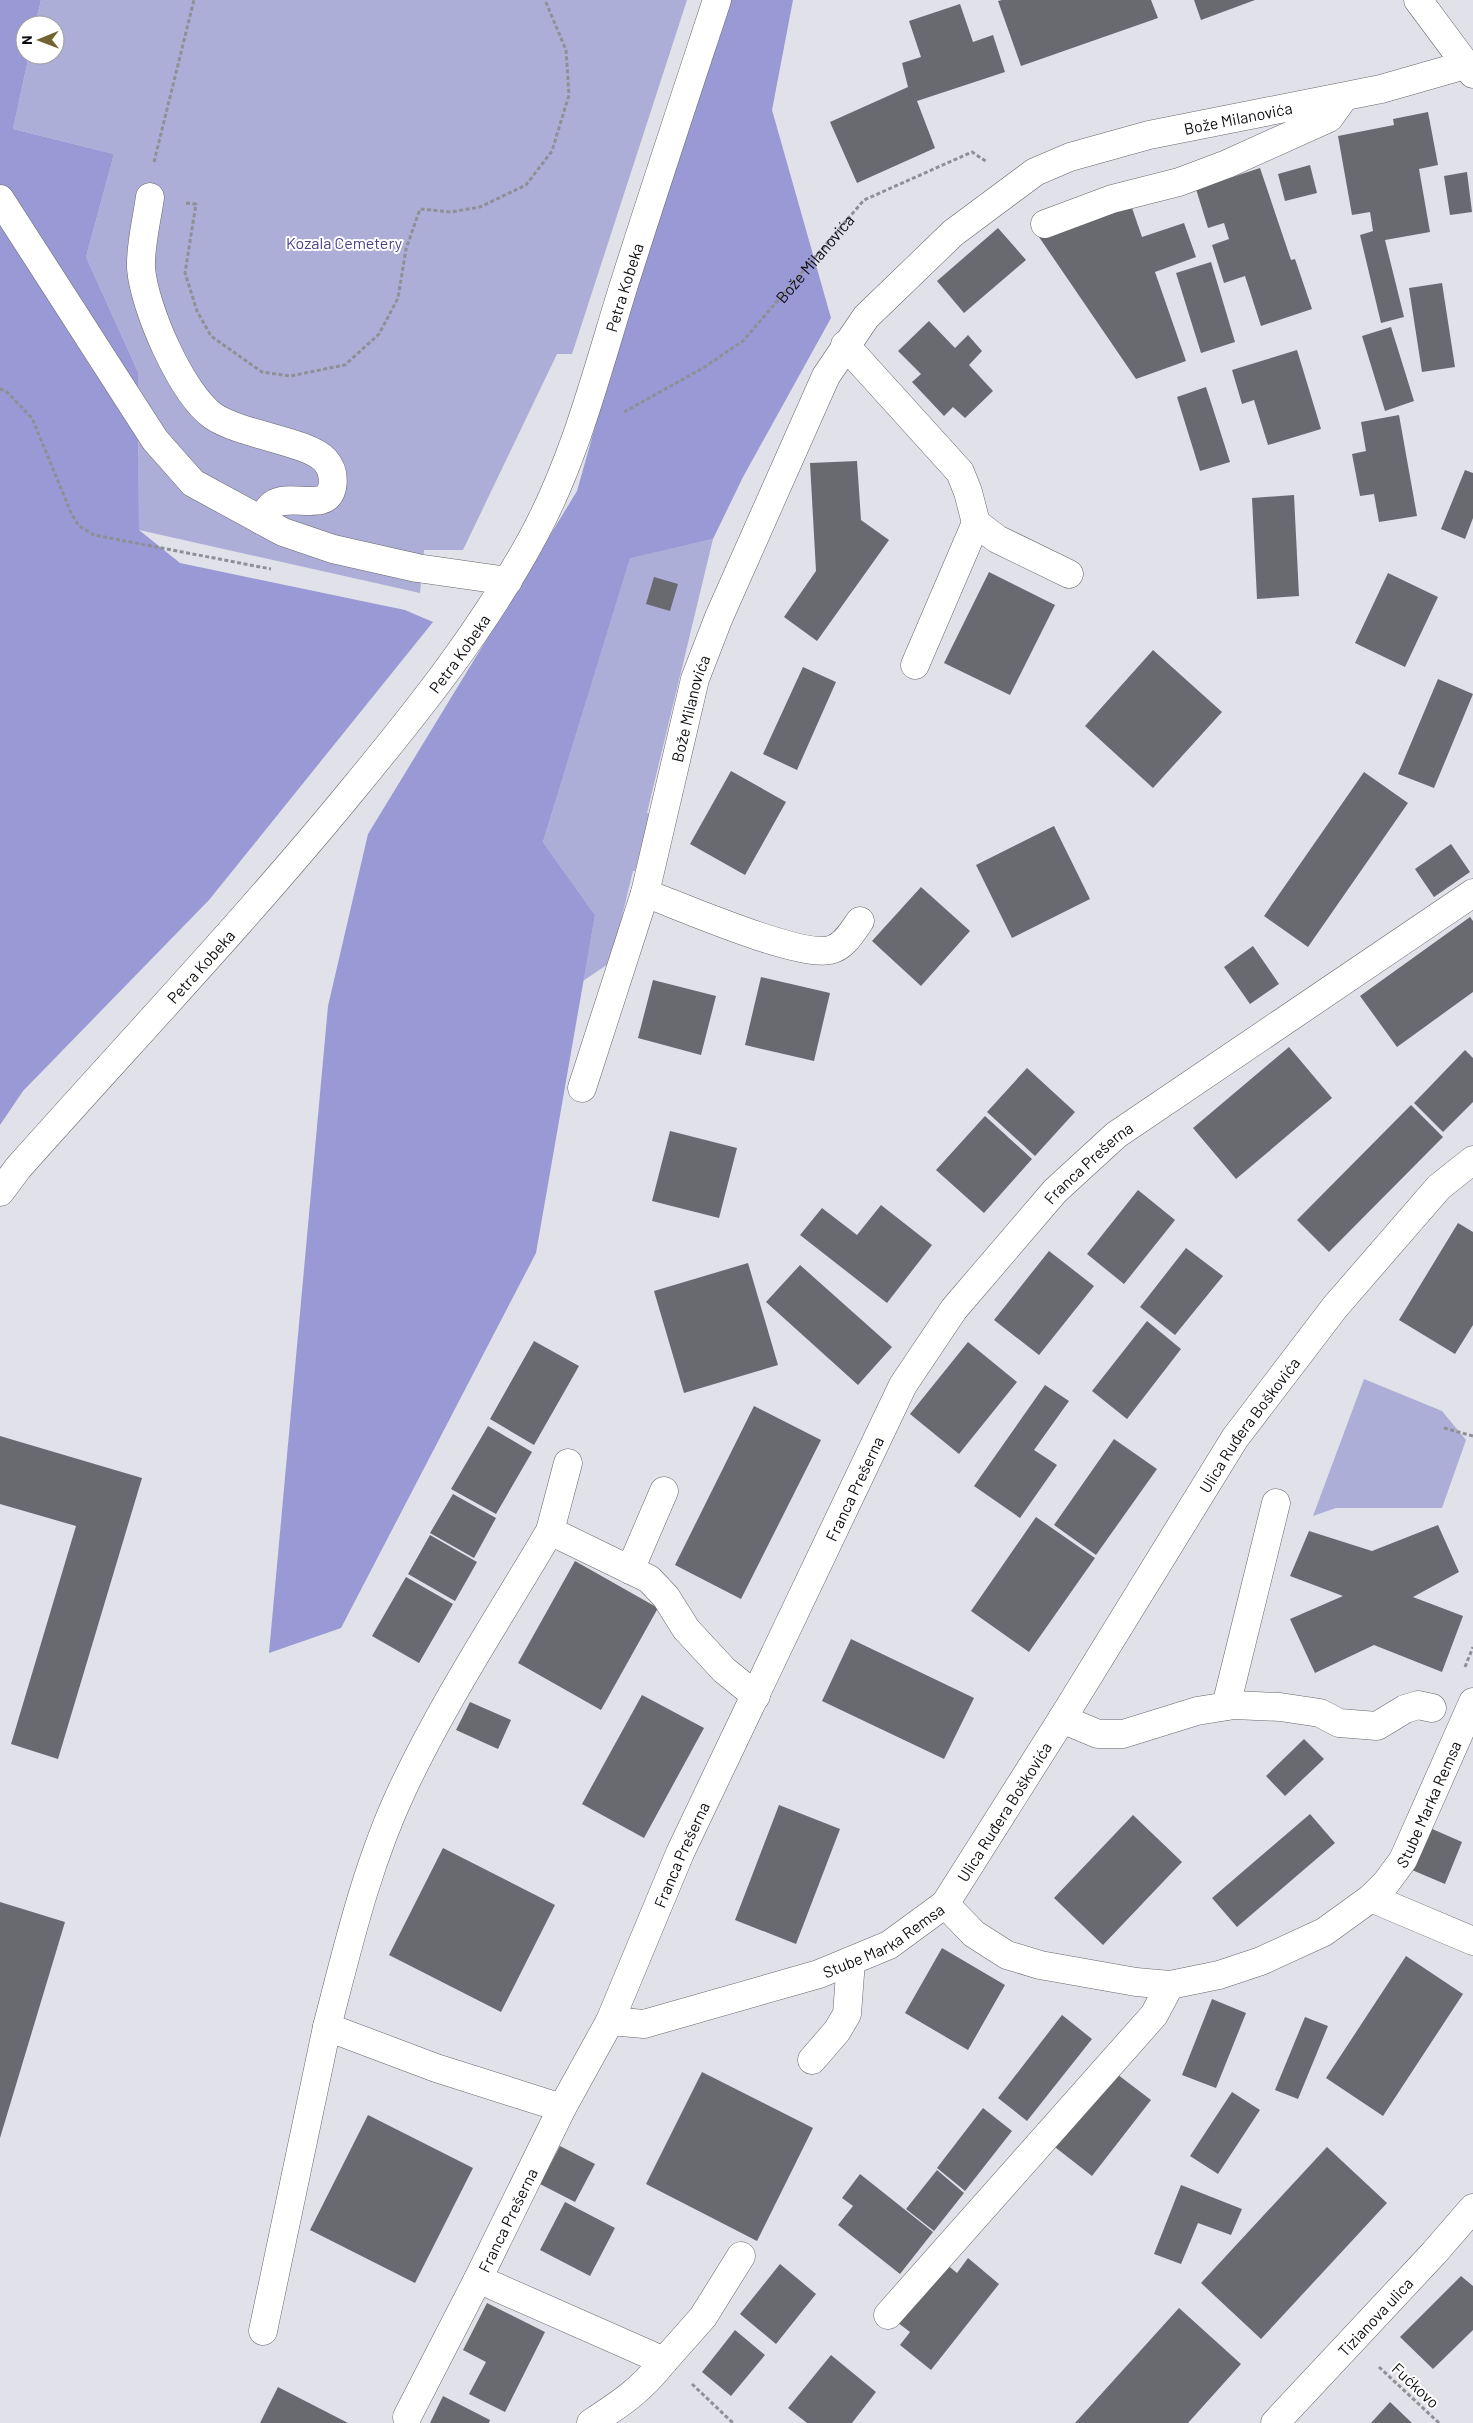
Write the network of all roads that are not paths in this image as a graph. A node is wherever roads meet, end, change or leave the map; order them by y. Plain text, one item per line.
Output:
1 (718, 0) edge
2 (1418, 0) edge
3 (1469, 70) edge
4 (1344, 97) junction
5 (150, 197) road end
6 (0, 199) edge
7 (1045, 224) dead end
8 (845, 345) junction
9 (261, 520) junction
10 (976, 523) junction
11 (1069, 574) dead end
12 (508, 581) junction
13 (915, 665) dead end
14 (1473, 892) edge
15 (644, 893) junction
16 (860, 921) dead end
17 (582, 1088) dead end
18 (1473, 1160) edge
19 (0, 1192) edge
20 (568, 1463) dead end
21 (664, 1491) dead end
22 (1276, 1503) dead end
23 (550, 1531) junction
24 (630, 1570) junction
25 (756, 1696) junction
26 (1473, 1702) edge
27 (1226, 1706) junction
28 (1432, 1708) dead end
29 (1062, 1718) junction
30 (1371, 1898) junction
31 (944, 1904) junction
32 (1473, 1941) edge
33 (851, 1961) junction
34 (1170, 1985) junction
35 (610, 2021) junction
36 (327, 2027) junction
37 (812, 2060) dead end
38 (562, 2108) junction
39 (1473, 2208) edge
40 (741, 2256) dead end
41 (478, 2279) junction
42 (888, 2315) dead end
43 (263, 2331) dead end
44 (675, 2369) junction
45 (407, 2417) dead end
46 (591, 2423) edge
47 (1275, 2423) edge

1 - 12 street, Petra Kobeka
2 - 3 street
3 - 4 street, Bože Milanovića
4 - 7 street
4 - 8 street, Bože Milanovića
5 - 9 street
6 - 9 street
8 - 10 street
8 - 15 street, Bože Milanovića
9 - 12 street
10 - 11 street
10 - 13 street
12 - 19 street, Petra Kobeka
14 - 25 street, Franca Prešerna
15 - 16 street
15 - 17 street, Bože Milanovića
18 - 29 street, Ulica Ruđera Boškovića
20 - 23 street
21 - 24 street
22 - 27 street
23 - 24 street
23 - 36 street
24 - 25 street
25 - 35 street, Franca Prešerna
26 - 30 street, Stube Marka Remsa
27 - 28 street
27 - 29 street
29 - 31 street, Ulica Ruđera Boškovića
30 - 32 street
30 - 34 street, Stube Marka Remsa
31 - 33 street, Stube Marka Remsa
31 - 34 street, Stube Marka Remsa
33 - 35 street, Stube Marka Remsa
33 - 37 street
34 - 42 street
35 - 38 street, Franca Prešerna
36 - 38 street
36 - 43 street
38 - 41 street, Franca Prešerna
39 - 47 street, Tizianova ulica
40 - 44 street
41 - 44 street, Franca Prešerna
41 - 45 street, Franca Prešerna
44 - 46 street

